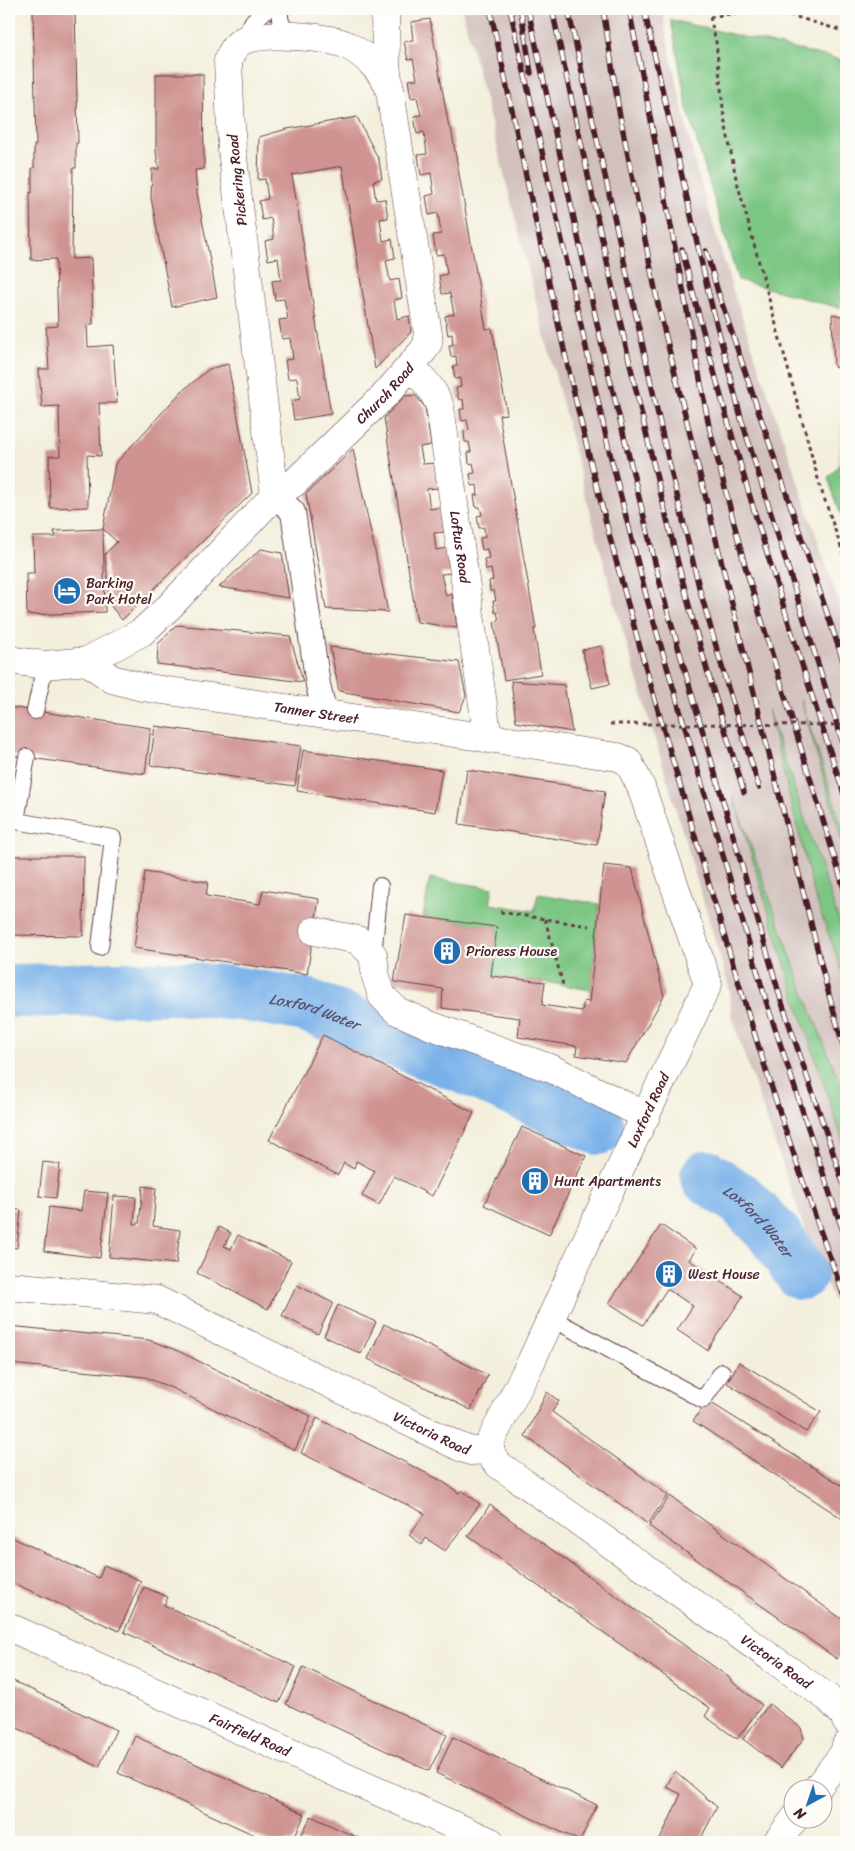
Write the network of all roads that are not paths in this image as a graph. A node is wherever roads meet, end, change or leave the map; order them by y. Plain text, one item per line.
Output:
1 (268, 9) edge
2 (280, 9) edge
3 (385, 9) edge
4 (287, 36) junction
5 (242, 41) junction
6 (391, 93) junction
7 (410, 367) junction
8 (275, 495) junction
9 (9, 660) edge
10 (87, 661) junction
11 (45, 665) junction
12 (35, 711) dead end
13 (325, 714) junction
14 (488, 739) junction
15 (27, 757) dead end
16 (628, 761) joint
17 (12, 820) edge
18 (380, 886) dead end
19 (314, 930) dead end
20 (100, 947) dead end
21 (373, 955) junction
22 (646, 1116) junction
23 (9, 1286) edge
24 (551, 1318) junction
25 (722, 1372) dead end
26 (490, 1450) junction
27 (9, 1627) edge
28 (846, 1721) edge
29 (846, 1745) edge
30 (825, 1778) edge
31 (788, 1828) edge
32 (491, 1842) edge
33 (777, 1842) edge

1 - 5 lane
2 - 4 lane
3 - 6 street, Church Road
4 - 5 street
4 - 6 street
5 - 8 street, Pickering Road
6 - 7 street, Church Road
7 - 8 street, Church Road
7 - 14 street, Loftus Road
8 - 10 street, Church Road
8 - 13 street
9 - 11 street
10 - 11 street
10 - 13 street, Tanner Street
11 - 12 lane
13 - 14 street, Tanner Street
14 - 16 street, Tanner Street
15 - 17 lane
16 - 22 street, Loxford Road
17 - 20 lane
18 - 21 lane
19 - 21 street
21 - 22 street
22 - 24 street, Loxford Road
23 - 26 street, Victoria Road
24 - 25 lane
24 - 26 street, Loxford Road
26 - 28 street, Victoria Road
27 - 32 street, Fairfield Road
29 - 30 street
31 - 33 street

